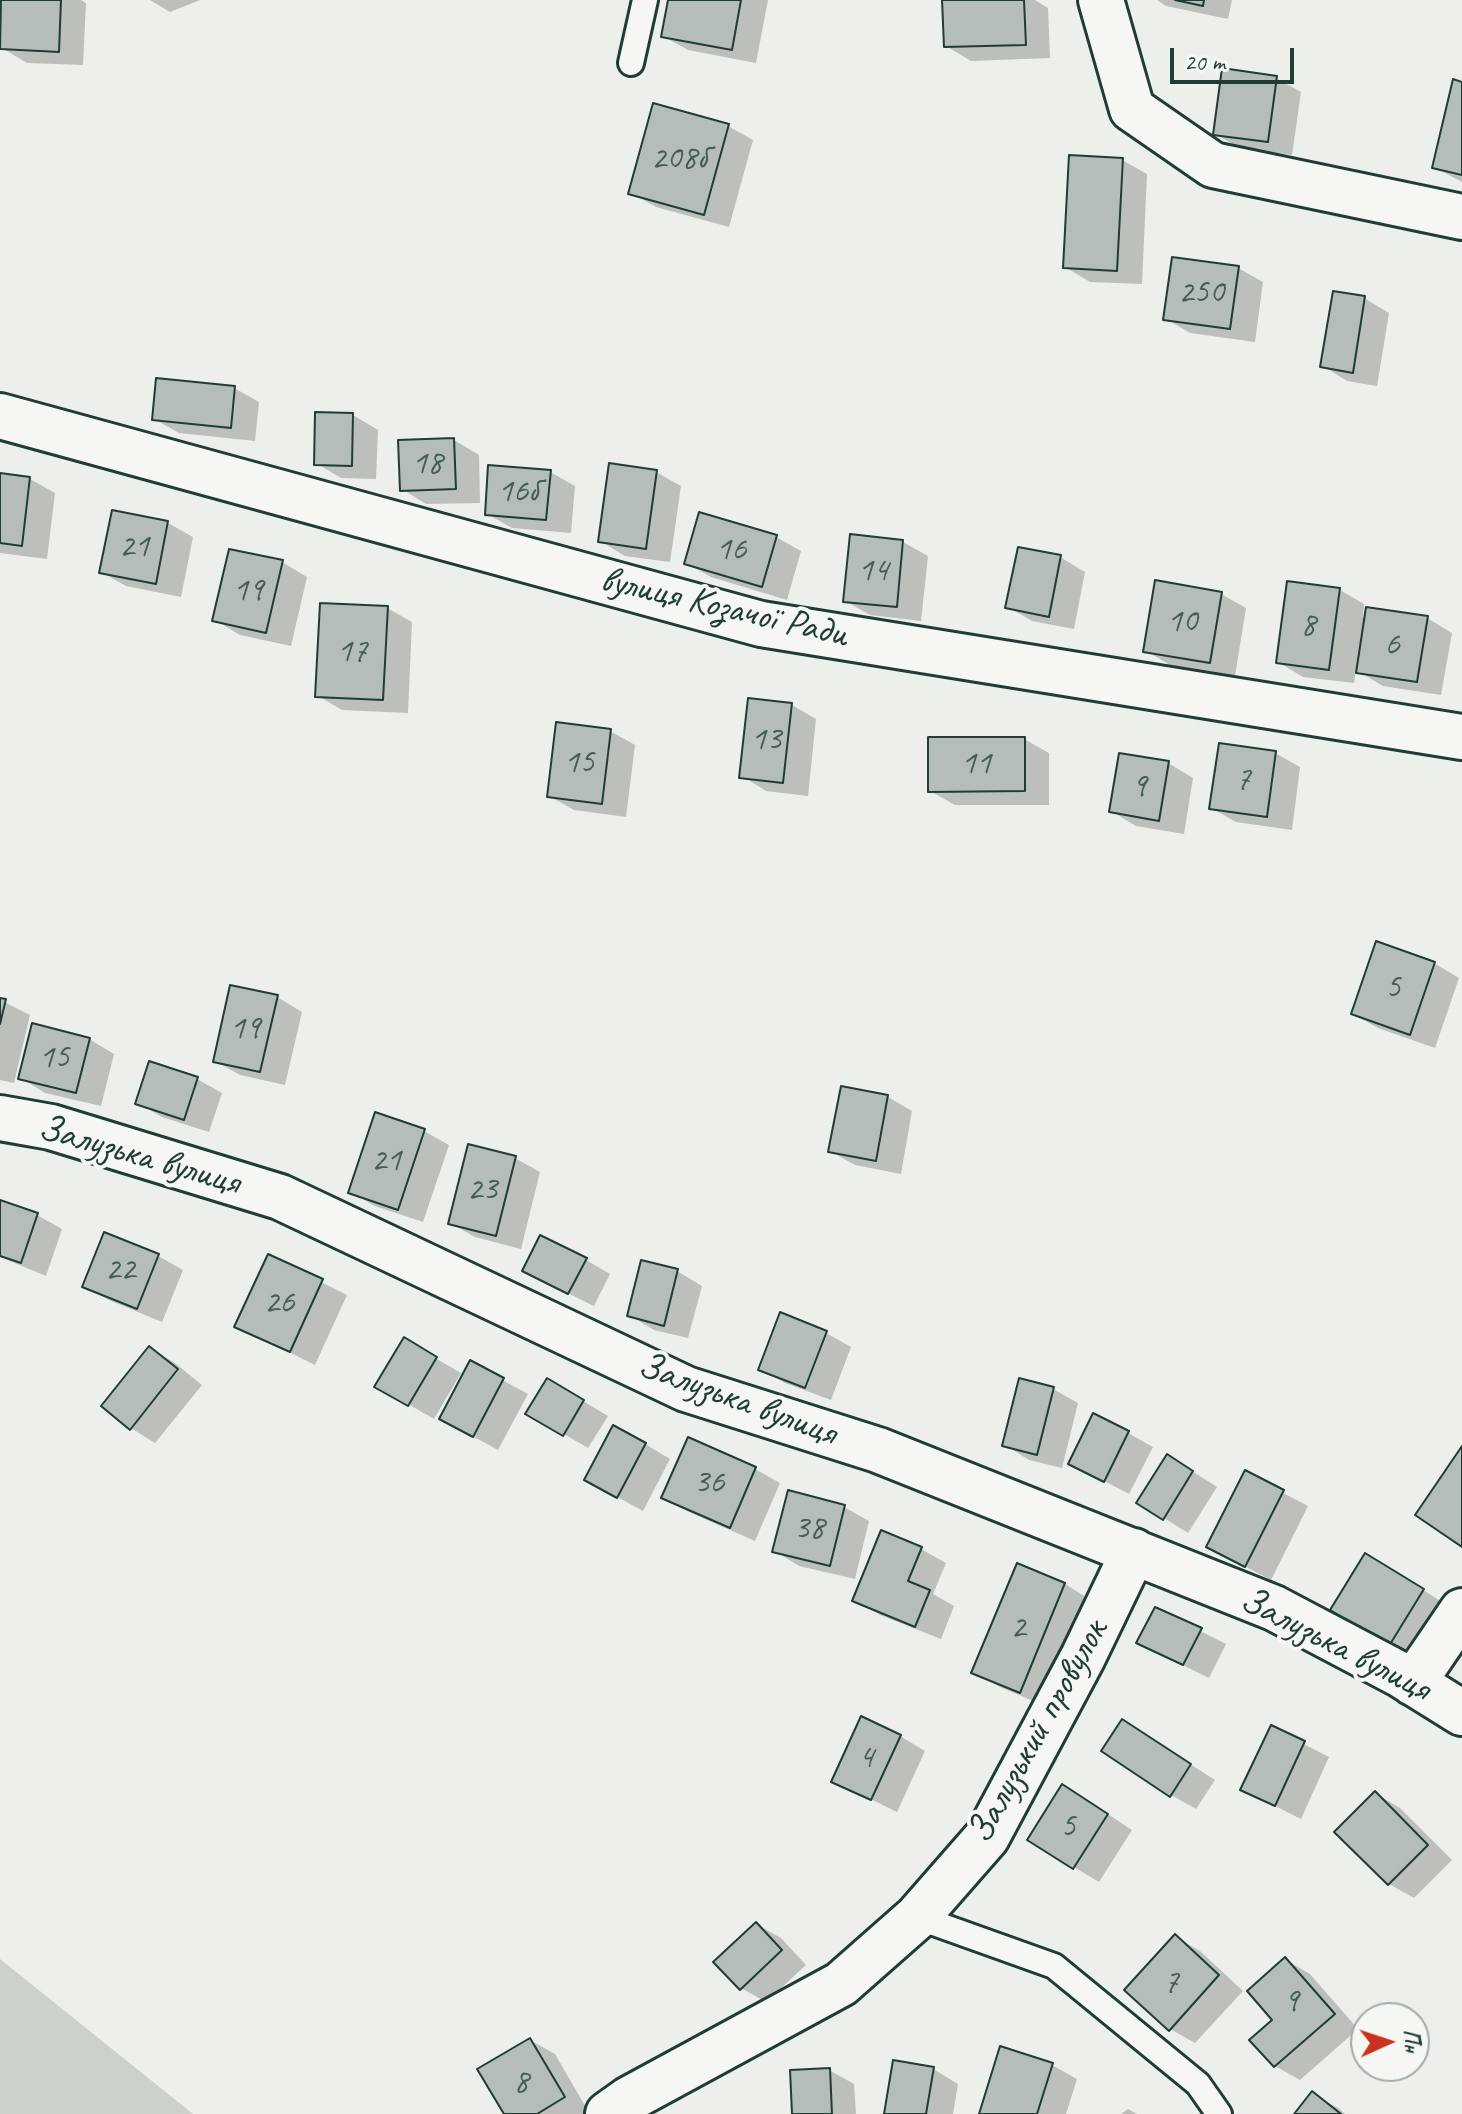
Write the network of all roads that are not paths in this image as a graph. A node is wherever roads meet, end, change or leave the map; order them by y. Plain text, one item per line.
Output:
1 (645, 0) edge
2 (1101, 0) edge
3 (631, 63) dead end
4 (1462, 217) edge
5 (0, 416) edge
6 (1462, 737) edge
7 (0, 1118) edge
8 (1134, 1551) junction
9 (1462, 1611) edge
10 (1413, 1683) junction
11 (1462, 1713) edge
12 (917, 1917) junction
13 (608, 2114) edge
14 (1219, 2114) edge

1 - 3 lane
2 - 4 street
5 - 6 street, вулиця Козачої Ради
7 - 8 street, Залузька вулиця
8 - 10 street, Залузька вулиця
8 - 12 street, Залузький провулок
9 - 10 street
10 - 11 street, Залузька вулиця
12 - 13 street, Залузький провулок
12 - 14 lane

